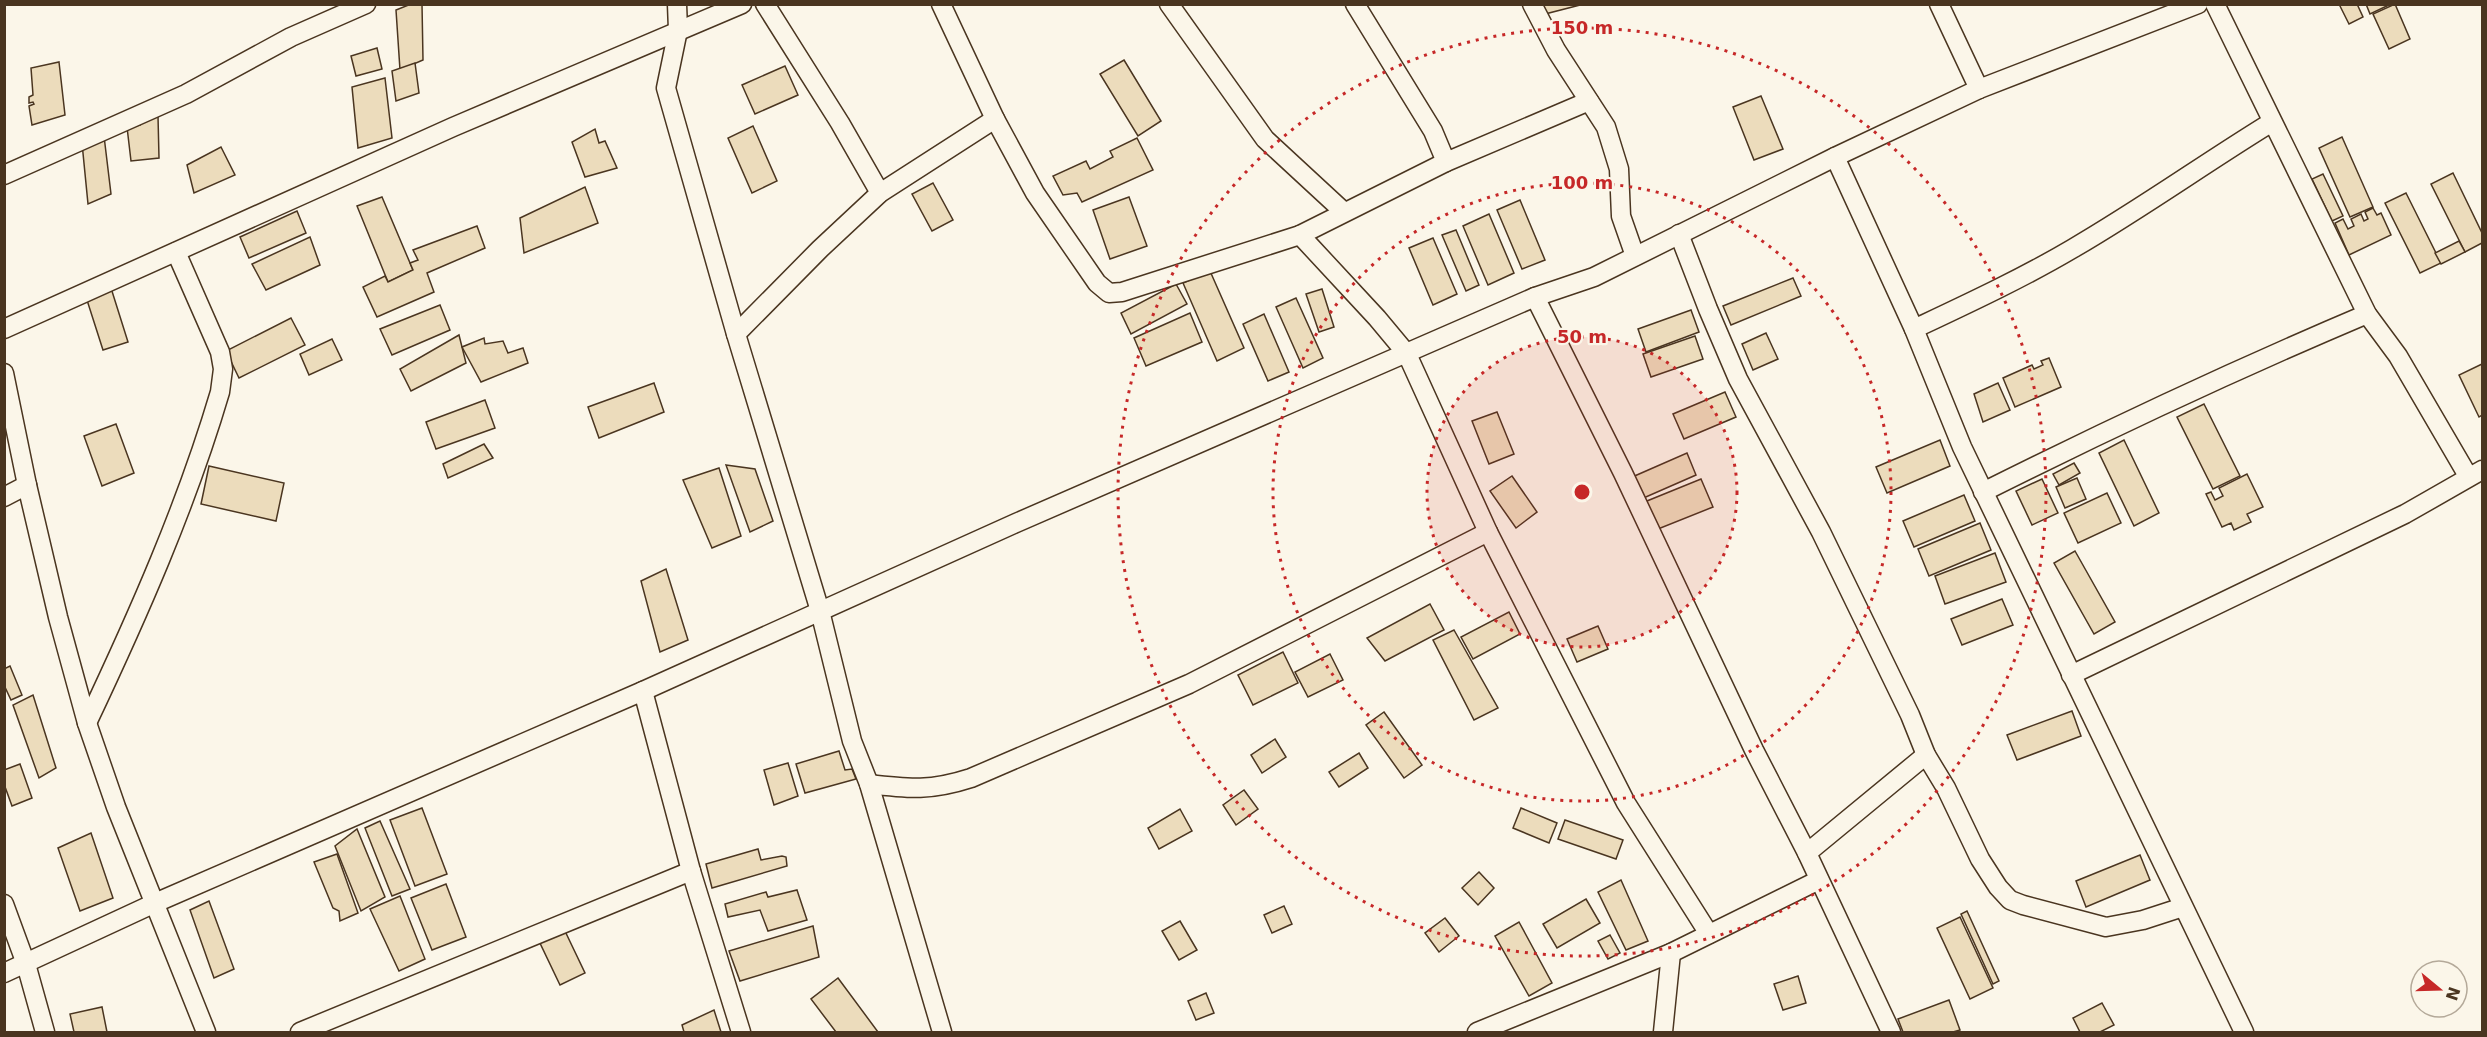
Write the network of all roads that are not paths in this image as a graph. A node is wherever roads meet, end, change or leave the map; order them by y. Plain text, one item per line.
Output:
1 (366, 4) edge
2 (677, 4) edge
3 (742, 4) edge
4 (765, 4) edge
5 (940, 4) edge
6 (1169, 4) edge
7 (1355, 4) edge
8 (1532, 4) edge
9 (1939, 4) edge
10 (2198, 4) edge
11 (2215, 4) edge
12 (678, 30) junction
13 (1979, 88) junction
14 (1589, 101) junction
15 (995, 119) junction
16 (2272, 122) junction
17 (1836, 157) junction
18 (1446, 162) junction
19 (4, 175) edge
20 (880, 193) junction
21 (1344, 212) junction
22 (1679, 234) junction
23 (1300, 235) junction
24 (176, 252) junction
25 (1635, 256) junction
26 (1535, 297) junction
27 (2367, 314) junction
28 (4, 329) edge
29 (1914, 329) junction
30 (736, 334) junction
31 (1407, 354) junction
32 (4, 373) edge
33 (2475, 473) edge
34 (27, 485) junction
35 (1983, 492) junction
36 (4, 496) edge
37 (1488, 532) junction
38 (820, 611) junction
39 (2071, 675) junction
40 (644, 691) junction
41 (87, 723) junction
42 (1926, 755) junction
43 (869, 784) junction
44 (1807, 853) junction
45 (691, 871) junction
46 (1819, 880) junction
47 (155, 903) junction
48 (4, 904) edge
49 (2183, 907) junction
50 (1709, 934) junction
51 (1671, 953) junction
52 (26, 964) junction
53 (4, 973) edge
54 (45, 1032) edge
55 (206, 1032) edge
56 (300, 1032) edge
57 (741, 1032) edge
58 (942, 1032) edge
59 (1477, 1032) edge
60 (1663, 1032) edge
61 (1892, 1032) edge
62 (2244, 1032) edge

1 - 19 street
2 - 12 street
3 - 12 street
4 - 20 street
5 - 15 street
6 - 21 street
7 - 18 street
8 - 14 street
9 - 13 street
10 - 13 street
11 - 16 street
12 - 24 street
12 - 30 street
13 - 17 street
14 - 18 street
14 - 25 street
15 - 20 street
15 - 23 street
16 - 27 street
16 - 29 street
17 - 22 street
17 - 29 street
18 - 21 street
20 - 30 street
21 - 23 street
22 - 25 street
22 - 42 street
23 - 31 street
24 - 28 street
24 - 41 street
25 - 26 street
26 - 31 street
26 - 44 street
27 - 33 street
27 - 35 street
29 - 35 street
30 - 38 street
31 - 37 street
31 - 38 street
32 - 34 street
33 - 39 street
34 - 36 street
34 - 41 street
35 - 39 street
37 - 43 street
37 - 50 street
38 - 40 street
38 - 43 street
39 - 49 street
40 - 45 street
40 - 47 street
41 - 47 street
42 - 44 street
42 - 49 street
43 - 58 street
44 - 46 street
45 - 56 street
45 - 57 street
46 - 50 street
46 - 61 street
47 - 52 street
47 - 55 street
48 - 52 street
49 - 62 street
50 - 51 street
51 - 59 street
51 - 60 street
52 - 53 street
52 - 54 street

